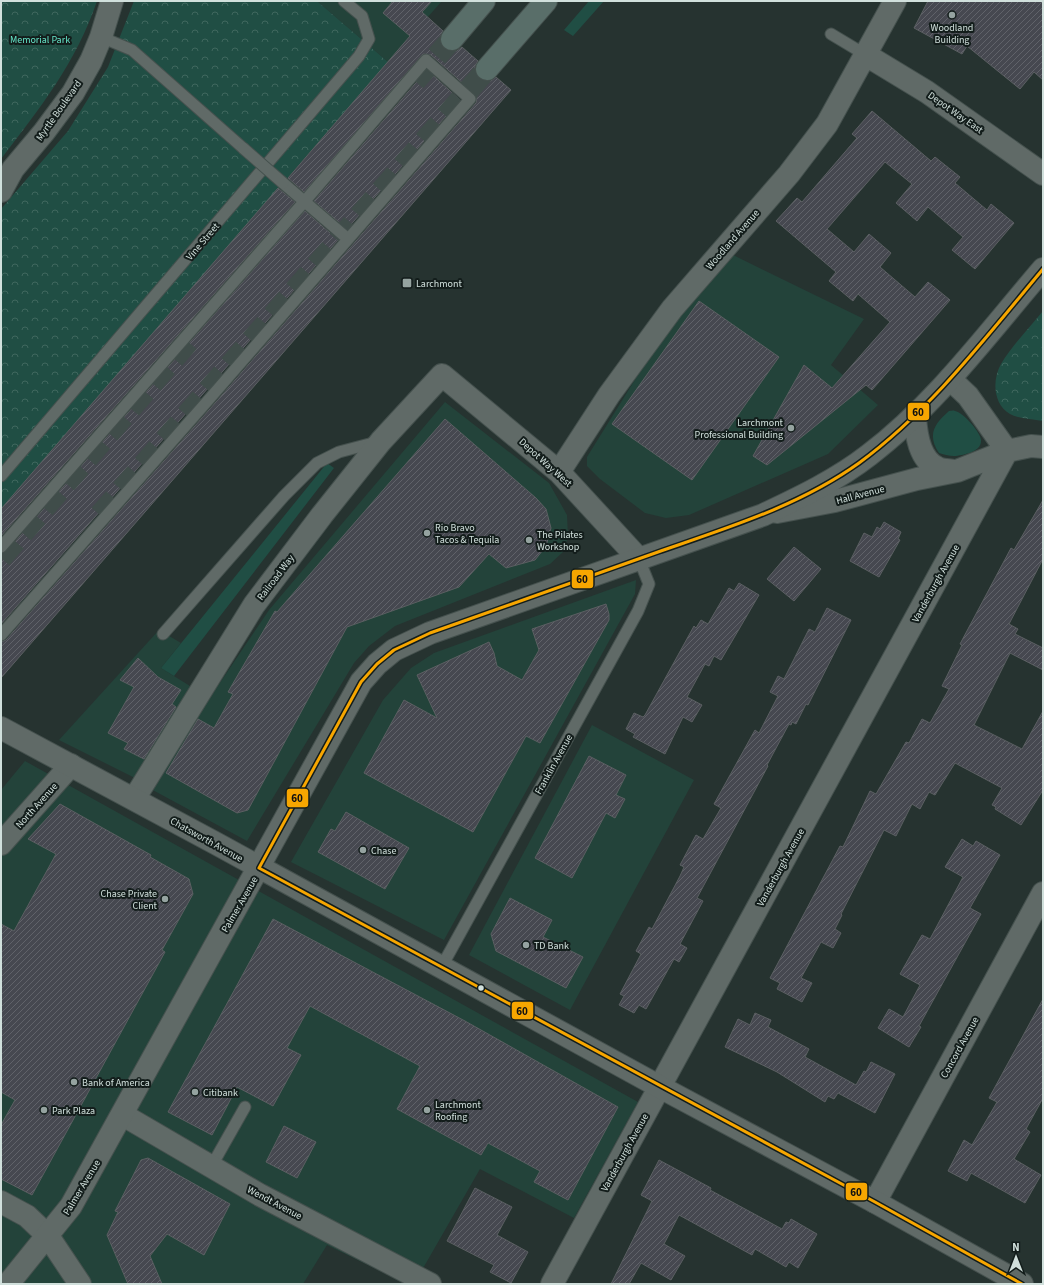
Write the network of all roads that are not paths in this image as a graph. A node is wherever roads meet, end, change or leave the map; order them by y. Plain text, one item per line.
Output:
1 (112, 1) edge
2 (344, 1) edge
3 (484, 1) edge
4 (546, 1) edge
5 (895, 1) edge
6 (831, 34) dead end
7 (101, 37) junction
8 (452, 38) tunnel mouth
9 (866, 55) junction
10 (487, 69) tunnel mouth
11 (1043, 174) edge
12 (1, 191) edge
13 (304, 202) junction
14 (348, 239) junction
15 (1043, 269) edge
16 (442, 375) joint
17 (950, 379) junction
18 (915, 416) junction
19 (381, 441) junction
20 (1043, 447) edge
21 (1007, 451) junction
22 (957, 471) junction
23 (559, 472) junction
24 (1, 476) edge
25 (763, 515) junction
26 (1, 547) edge
27 (639, 559) junction
28 (163, 634) dead end
29 (1, 635) edge
30 (1, 728) edge
31 (71, 765) junction
32 (134, 799) junction
33 (1, 844) edge
34 (259, 868) junction
35 (1043, 893) edge
36 (442, 966) junction
37 (660, 1087) junction
38 (245, 1107) dead end
39 (123, 1116) junction
40 (211, 1167) junction
41 (1, 1202) edge
42 (875, 1202) junction
43 (48, 1236) junction
44 (8, 1284) edge
45 (80, 1284) edge
46 (430, 1284) edge
47 (552, 1284) edge
48 (1022, 1284) edge

1 - 7 street, Myrtle Boulevard
2 - 24 lane, Vine Street
3 - 8 highway
4 - 10 highway
5 - 9 street, Woodland Avenue
6 - 9 lane
7 - 12 street, Myrtle Boulevard
7 - 13 lane, bridge
9 - 11 street, Depot Way East
9 - 23 street, Woodland Avenue
13 - 14 lane
13 - 14 lane
13 - 26 lane
14 - 29 lane
15 - 17 street, Palmer Avenue
16 - 19 street, Railroad Way
16 - 23 street, Depot Way West
17 - 18 street, Palmer Avenue
17 - 21 street
18 - 22 street, Hall Avenue
18 - 25 street, Palmer Avenue
19 - 28 lane
19 - 32 street, Railroad Way
20 - 21 street, Hall Avenue
21 - 22 street, Hall Avenue
21 - 37 street, Vanderburgh Avenue
22 - 25 street, Hall Avenue
23 - 27 street, Depot Way West
25 - 27 street, Palmer Avenue
27 - 34 street, Palmer Avenue
27 - 36 lane, Franklin Avenue
30 - 31 street, Chatsworth Avenue
31 - 32 street, Chatsworth Avenue
31 - 33 street, North Avenue
32 - 34 street, Chatsworth Avenue
34 - 36 street, Chatsworth Avenue
34 - 39 street, Palmer Avenue
35 - 42 street, Concord Avenue
36 - 37 street, Chatsworth Avenue
37 - 42 street, Chatsworth Avenue
37 - 47 street, Vanderburgh Avenue
38 - 40 lane
39 - 40 street, Wendt Avenue
39 - 43 street, Palmer Avenue
40 - 46 street, Wendt Avenue
41 - 43 street
42 - 48 street, Chatsworth Avenue
43 - 44 street, Palmer Avenue
43 - 45 street

